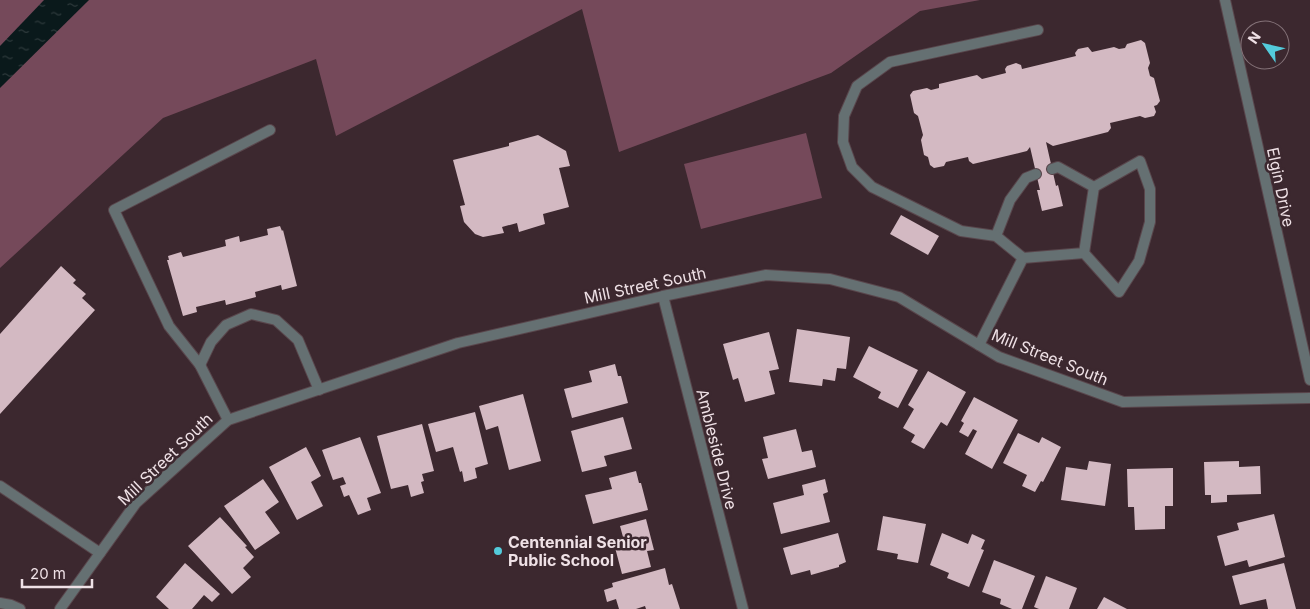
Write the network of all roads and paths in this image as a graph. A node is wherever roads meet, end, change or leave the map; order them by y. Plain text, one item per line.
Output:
1 (1225, 0) edge
2 (1038, 30) dead end
3 (270, 130) dead end
4 (1052, 169) dead end
5 (1036, 174) dead end
6 (1094, 187) junction
7 (996, 236) junction
8 (1084, 253) junction
9 (1024, 258) junction
10 (663, 296) junction
11 (979, 345) junction
12 (200, 365) junction
13 (1310, 380) edge
14 (319, 390) junction
15 (1310, 398) edge
16 (228, 420) junction
17 (0, 486) edge
18 (100, 553) junction
19 (0, 603) edge
20 (20, 609) edge
21 (60, 609) edge
22 (743, 609) edge

1 - 13 street, Elgin Drive
2 - 7 street
3 - 12 street
4 - 6 street
5 - 7 street
6 - 8 street
6 - 8 street
7 - 9 street
8 - 9 street
9 - 11 street
10 - 11 street, Mill Street South
10 - 14 street, Mill Street South
10 - 22 street, Ambleside Drive
11 - 15 street, Mill Street South
12 - 14 street
12 - 16 street
14 - 16 street, Mill Street South
16 - 18 street, Mill Street South
17 - 18 street
18 - 21 street, Mill Street South
19 - 20 street

